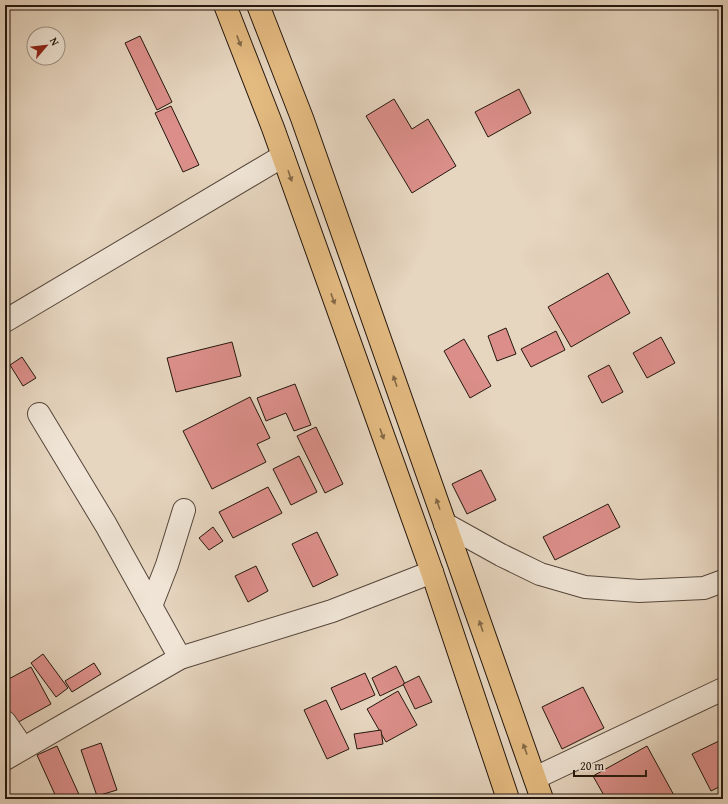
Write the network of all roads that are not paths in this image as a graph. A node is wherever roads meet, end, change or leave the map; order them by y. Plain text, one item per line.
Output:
1 (225, 5) edge
2 (258, 5) edge
3 (283, 156) junction
4 (323, 271) junction
5 (358, 277) junction
6 (5, 321) edge
7 (39, 414) dead end
8 (184, 510) dead end
9 (445, 524) junction
10 (432, 572) junction
11 (723, 581) edge
12 (151, 606) junction
13 (180, 658) junction
14 (723, 690) edge
15 (5, 722) edge
16 (14, 754) edge
17 (535, 778) junction
18 (508, 799) edge
19 (542, 799) edge

1 -> 3 main road
2 - 5 main road
3 -> 4 main road
3 - 6 street
4 - 5 main road
4 -> 10 main road
9 -> 5 main road
7 - 12 street
8 - 12 street
9 - 11 street
17 -> 9 main road
10 - 13 street
10 - 18 main road
12 - 13 street
13 - 16 street
14 - 17 street
15 - 16 street
17 - 19 main road

